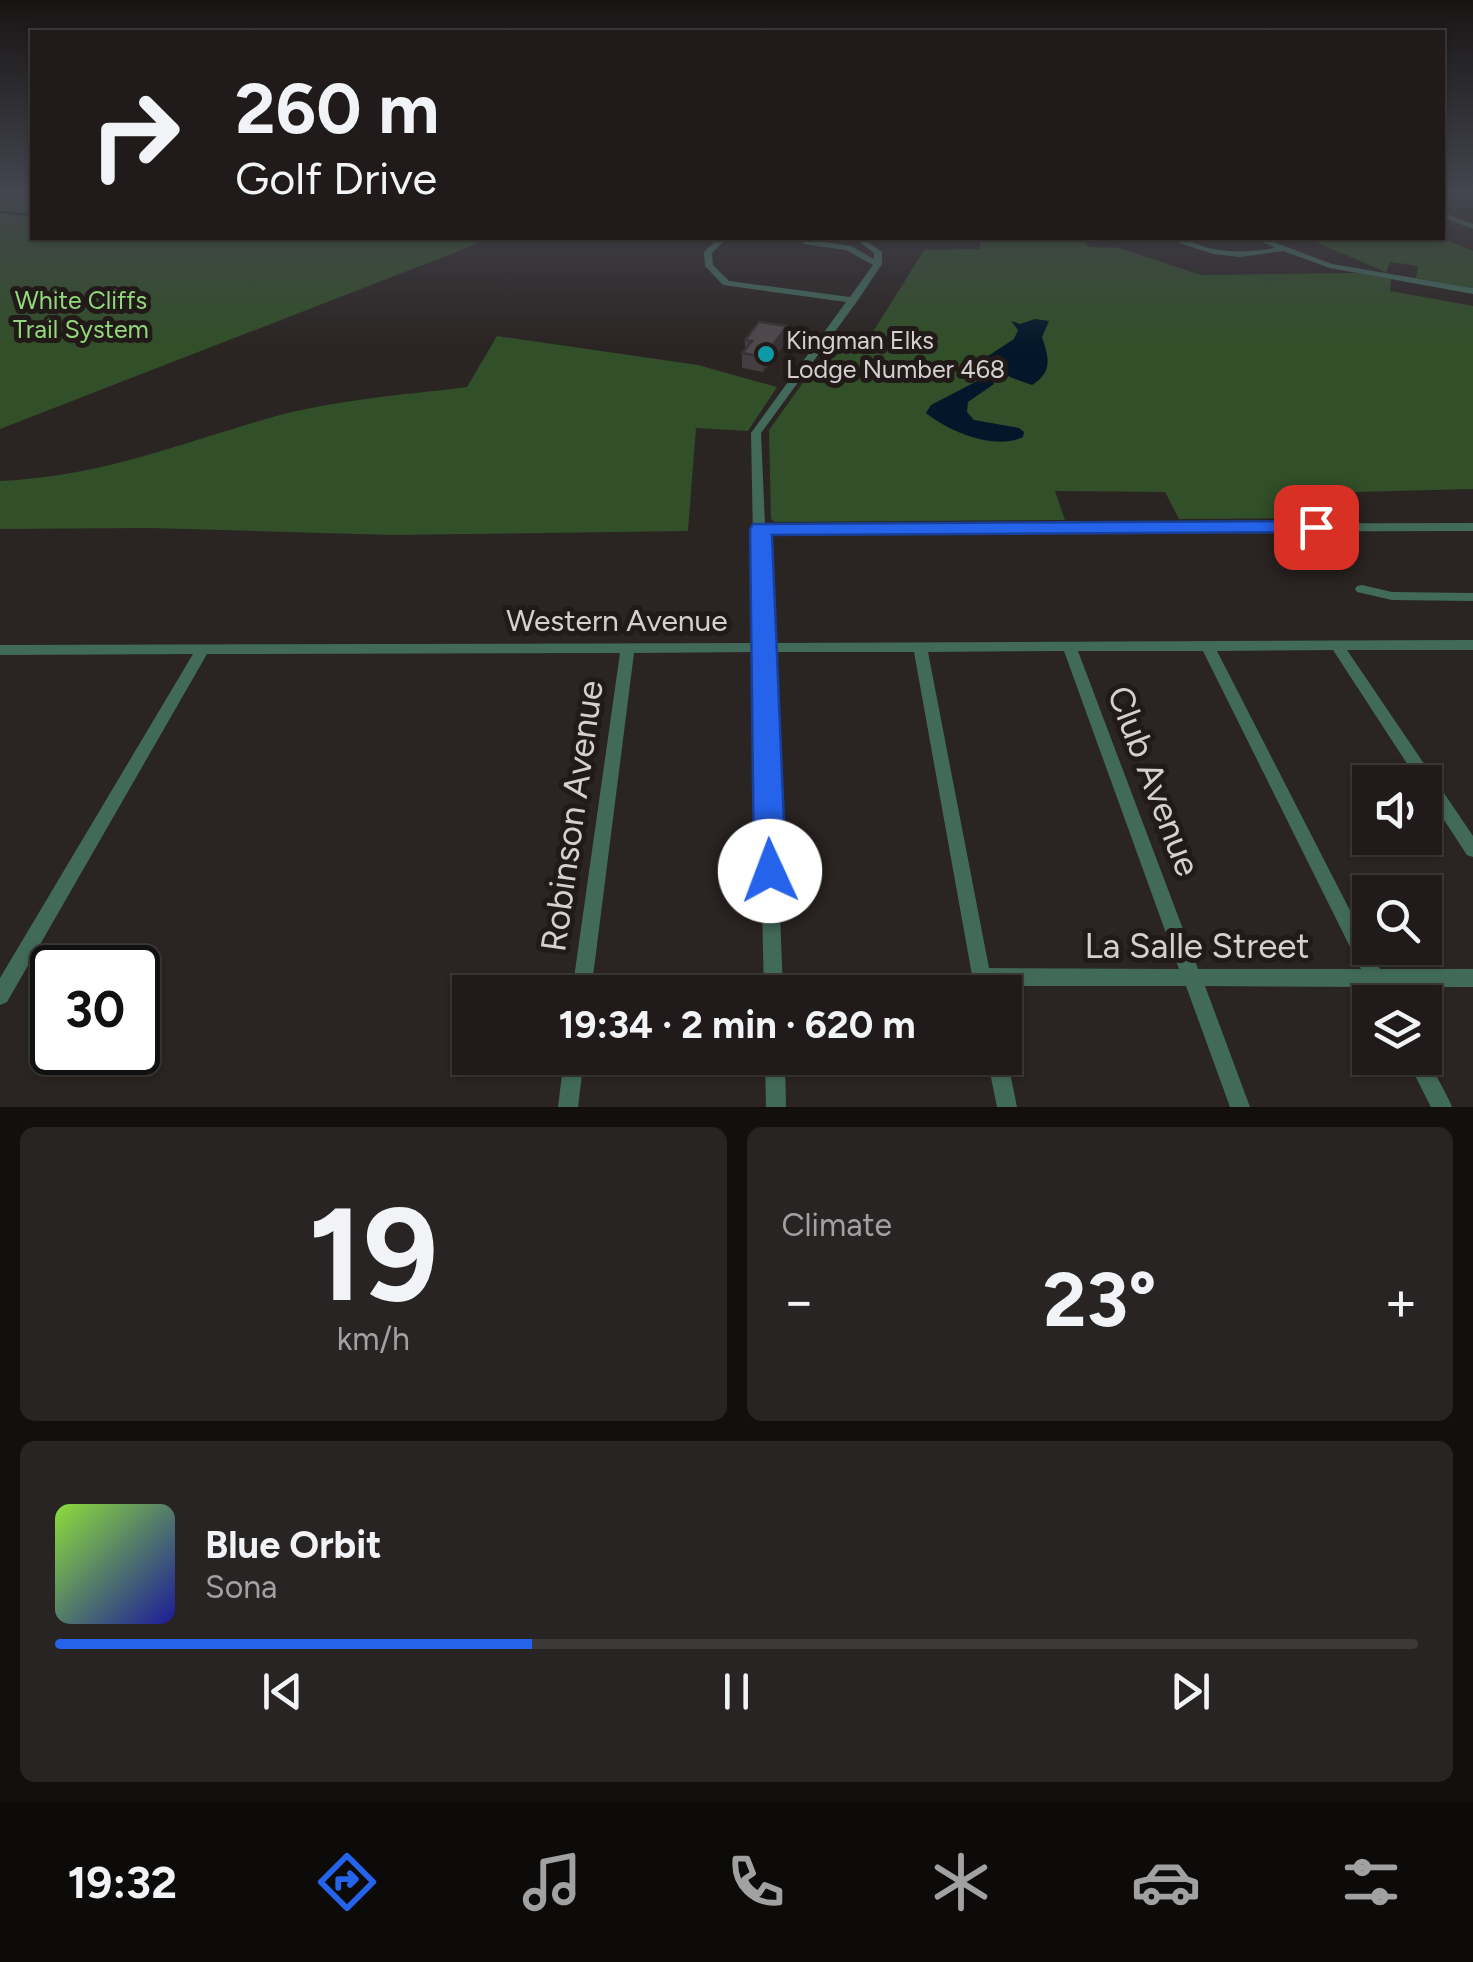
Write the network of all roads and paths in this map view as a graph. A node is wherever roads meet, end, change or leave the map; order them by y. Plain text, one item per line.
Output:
1 (716, 245) edge
2 (825, 245) edge
3 (868, 245) edge
4 (1190, 245) edge
5 (1274, 245) edge
6 (1284, 249) junction
7 (878, 264) junction
8 (1473, 291) edge
9 (854, 300) junction
10 (1473, 527) edge
11 (761, 529) junction
12 (1362, 590) dead end
13 (1473, 597) edge
14 (920, 646) junction
15 (1068, 646) junction
16 (1208, 646) junction
17 (1337, 646) junction
18 (1473, 646) edge
19 (204, 648) junction
20 (628, 648) junction
21 (764, 648) junction
22 (0, 650) edge
23 (1473, 850) edge
24 (583, 975) edge
25 (774, 975) edge
26 (980, 975) edge
27 (1192, 977) junction
28 (1473, 978) edge
29 (1376, 980) junction
30 (1022, 983) edge
31 (1378, 985) edge
32 (0, 996) edge
33 (572, 1075) edge
34 (775, 1075) edge
35 (1000, 1075) edge
36 (1425, 1075) edge
37 (568, 1107) edge
38 (776, 1107) edge
39 (1007, 1107) edge
40 (1240, 1107) edge
41 (1442, 1107) edge

1 - 9 street
2 - 7 street
3 - 7 street
4 - 6 street
5 - 6 street
6 - 8 street
7 - 9 street
9 - 11 street
10 - 11 street
11 - 21 street
12 - 13 street
14 - 15 street, Western Avenue
14 - 21 street, Western Avenue
14 - 26 street
15 - 16 street, Western Avenue
15 - 27 street, Club Avenue
16 - 17 street, Western Avenue
16 - 29 street
17 - 18 street, Western Avenue
17 - 23 street
19 - 20 street, Western Avenue
19 - 22 street, Western Avenue
19 - 32 street
20 - 21 street, Western Avenue
20 - 24 street, Robinson Avenue
21 - 25 street
27 - 29 street, La Salle Street
27 - 30 street, La Salle Street
27 - 40 street, Club Avenue
28 - 29 street, La Salle Street
29 - 31 street
33 - 37 street
34 - 38 street
35 - 39 street
36 - 41 street

